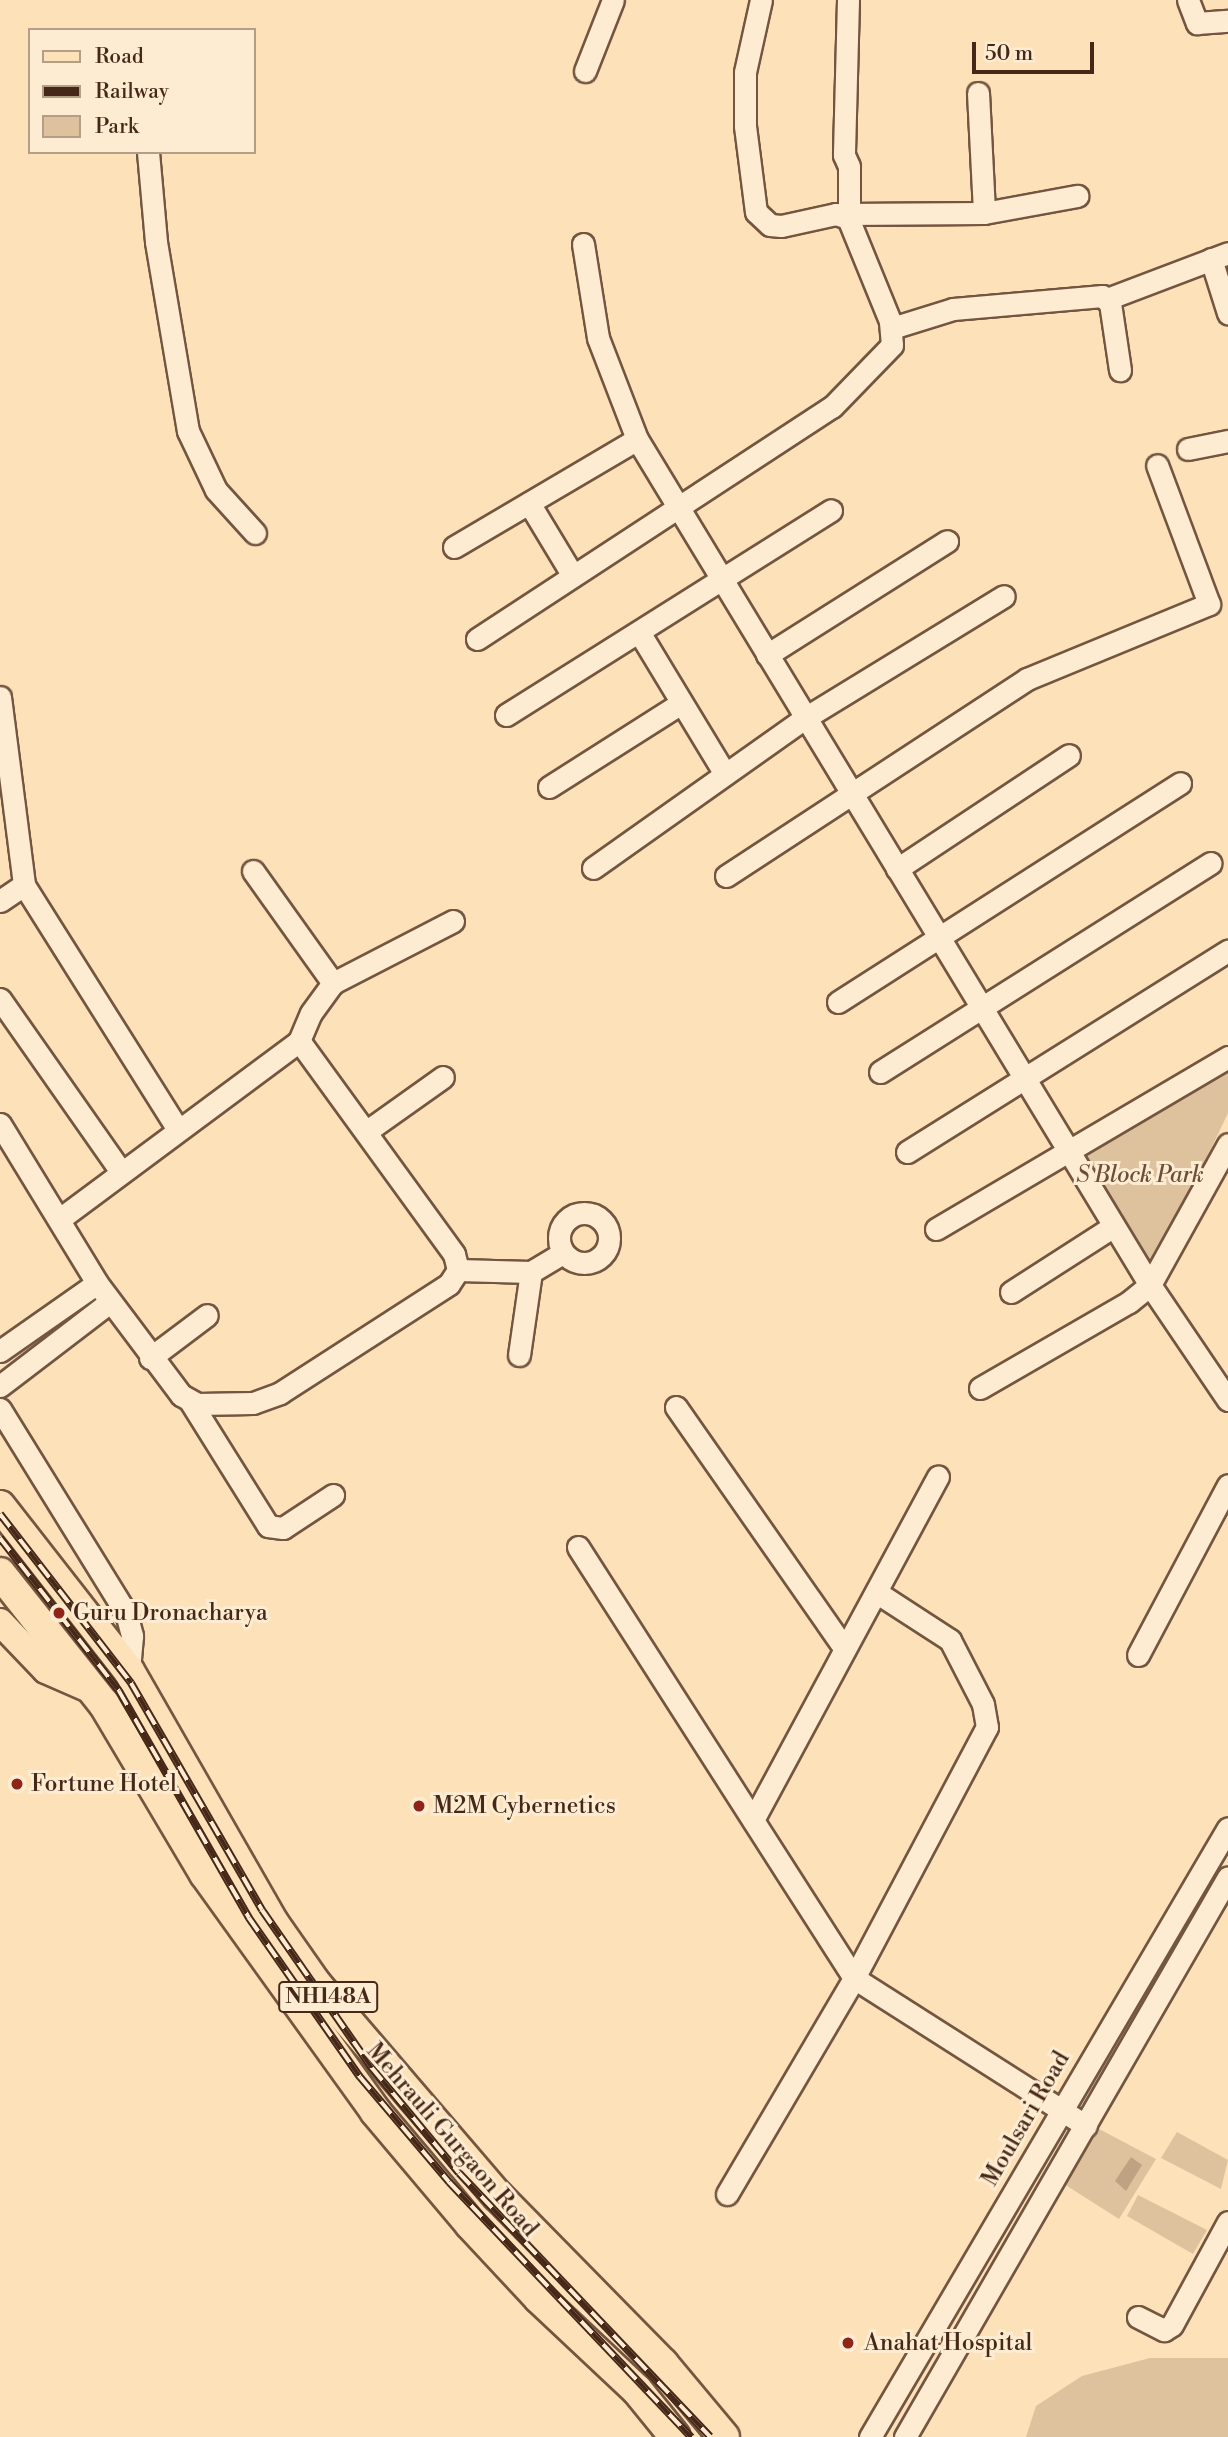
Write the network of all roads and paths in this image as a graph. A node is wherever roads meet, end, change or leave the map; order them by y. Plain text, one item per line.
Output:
1 (613, 0) edge
2 (761, 0) edge
3 (848, 0) edge
4 (1188, 0) edge
5 (1228, 21) edge
6 (585, 71) dead end
7 (978, 93) dead end
8 (148, 154) edge
9 (1077, 197) dead end
10 (984, 213) junction
11 (846, 214) junction
12 (583, 244) dead end
13 (1220, 256) edge
14 (1107, 299) junction
15 (1228, 313) edge
16 (892, 328) junction
17 (1120, 370) dead end
18 (637, 439) junction
19 (1228, 441) edge
20 (1188, 449) dead end
21 (1157, 465) dead end
22 (529, 503) junction
23 (677, 508) junction
24 (831, 510) dead end
25 (256, 533) dead end
26 (947, 541) dead end
27 (454, 547) dead end
28 (573, 576) junction
29 (722, 582) junction
30 (1004, 596) dead end
31 (1219, 599) edge
32 (639, 632) junction
33 (477, 639) dead end
34 (767, 656) junction
35 (0, 697) edge
36 (680, 704) junction
37 (506, 715) dead end
38 (805, 718) junction
39 (1069, 755) dead end
40 (725, 774) junction
41 (1180, 783) dead end
42 (549, 787) dead end
43 (850, 792) junction
44 (1210, 863) dead end
45 (593, 868) dead end
46 (897, 869) junction
47 (253, 870) dead end
48 (726, 876) dead end
49 (24, 886) junction
50 (0, 901) edge
51 (453, 921) dead end
52 (940, 939) junction
53 (1228, 951) edge
54 (333, 983) junction
55 (0, 999) edge
56 (838, 1002) dead end
57 (981, 1006) junction
58 (299, 1041) junction
59 (1228, 1057) edge
60 (880, 1072) dead end
61 (443, 1077) dead end
62 (1024, 1078) junction
63 (0, 1124) edge
64 (178, 1130) junction
65 (367, 1131) junction
66 (1228, 1144) edge
67 (1068, 1149) junction
68 (907, 1152) dead end
69 (121, 1172) junction
70 (61, 1218) junction
71 (1114, 1226) junction
72 (936, 1229) dead end
73 (563, 1253) dead end
74 (458, 1270) junction
75 (531, 1272) junction
76 (97, 1283) junction
77 (1150, 1285) junction
78 (1011, 1292) dead end
79 (110, 1302) junction
80 (207, 1315) dead end
81 (0, 1351) edge
82 (519, 1355) dead end
83 (150, 1358) junction
84 (0, 1386) edge
85 (980, 1388) dead end
86 (1228, 1400) edge
87 (190, 1401) junction
88 (676, 1406) dead end
89 (0, 1409) edge
90 (938, 1477) dead end
91 (1228, 1485) edge
92 (333, 1495) dead end
93 (0, 1506) edge
94 (578, 1547) dead end
95 (0, 1573) edge
96 (876, 1592) junction
97 (0, 1622) edge
98 (845, 1649) junction
99 (1138, 1655) dead end
100 (129, 1671) junction
101 (96, 1692) junction
102 (753, 1820) junction
103 (1228, 1828) edge
104 (1228, 1877) edge
105 (1193, 1888) junction
106 (1214, 1901) junction
107 (854, 1978) junction
108 (1062, 2111) junction
109 (1086, 2126) junction
110 (727, 2194) dead end
111 (498, 2196) junction
112 (1228, 2222) edge
113 (470, 2224) junction
114 (988, 2236) junction
115 (1014, 2252) junction
116 (1138, 2317) dead end
117 (675, 2437) edge
118 (724, 2437) edge
119 (870, 2437) edge
120 (905, 2437) edge

1 - 6 street
2 - 11 street
3 - 11 street
4 - 5 street
7 - 10 street
8 - 25 street
9 - 10 street
10 - 11 street
11 - 16 street
12 - 18 street
13 - 14 street
13 - 15 street
14 - 16 street
14 - 17 street
16 - 23 street
18 - 22 street
18 - 23 street
19 - 20 street
21 - 31 street
22 - 27 street
22 - 28 street
23 - 28 street
23 - 29 street
24 - 29 street
26 - 34 street
28 - 33 street
29 - 32 street
29 - 34 street
30 - 38 street
31 - 43 street
32 - 36 street
32 - 37 street
34 - 38 street
35 - 49 street
36 - 40 street
36 - 42 street
38 - 40 street
38 - 43 street
39 - 46 street
40 - 45 street
41 - 52 street
43 - 46 street
43 - 48 street
44 - 57 street
46 - 52 street
47 - 54 street
49 - 50 street
49 - 64 street
51 - 54 street
52 - 56 street
52 - 57 street
53 - 62 street
54 - 58 street
55 - 69 street
57 - 60 street
57 - 62 street
58 - 64 street
58 - 65 street
59 - 67 street
61 - 65 street
62 - 67 street
62 - 68 street
63 - 70 street
64 - 69 street
65 - 74 street
66 - 77 street
67 - 71 street
67 - 72 street
69 - 70 street
70 - 76 street
71 - 77 street
71 - 78 street
73 - 75 street
74 - 75 street
74 - 87 street
75 - 82 street
76 - 79 street
76 - 81 street
77 - 85 street
77 - 86 street
79 - 83 street
79 - 84 street
80 - 83 street
83 - 87 street
87 - 92 street
88 - 98 street
89 - 100 street
90 - 96 street
91 - 99 street
93 - 100 highway, Mehrauli Gurgaon Road / NH148A
94 - 102 street
95 - 101 highway, Mehrauli Gurgaon Road / NH148A
96 - 98 street
96 - 107 street
97 - 101 main road
98 - 102 street
100 - 111 highway, Mehrauli Gurgaon Road / NH148A
101 - 113 highway, Mehrauli Gurgaon Road / NH148A
102 - 107 street
103 - 105 street, Moulsari Road
104 - 106 street
105 - 106 street
105 - 108 street, Moulsari Road
106 - 109 street
107 - 108 street
107 - 110 street
108 - 109 street
108 - 114 street, Moulsari Road
109 - 115 street
111 - 113 highway
111 - 118 highway, Mehrauli Gurgaon Road / NH148A
112 - 116 street
113 - 117 highway, Mehrauli Gurgaon Road / NH148A
114 - 115 street
114 - 119 street, Moulsari Road
115 - 120 street

